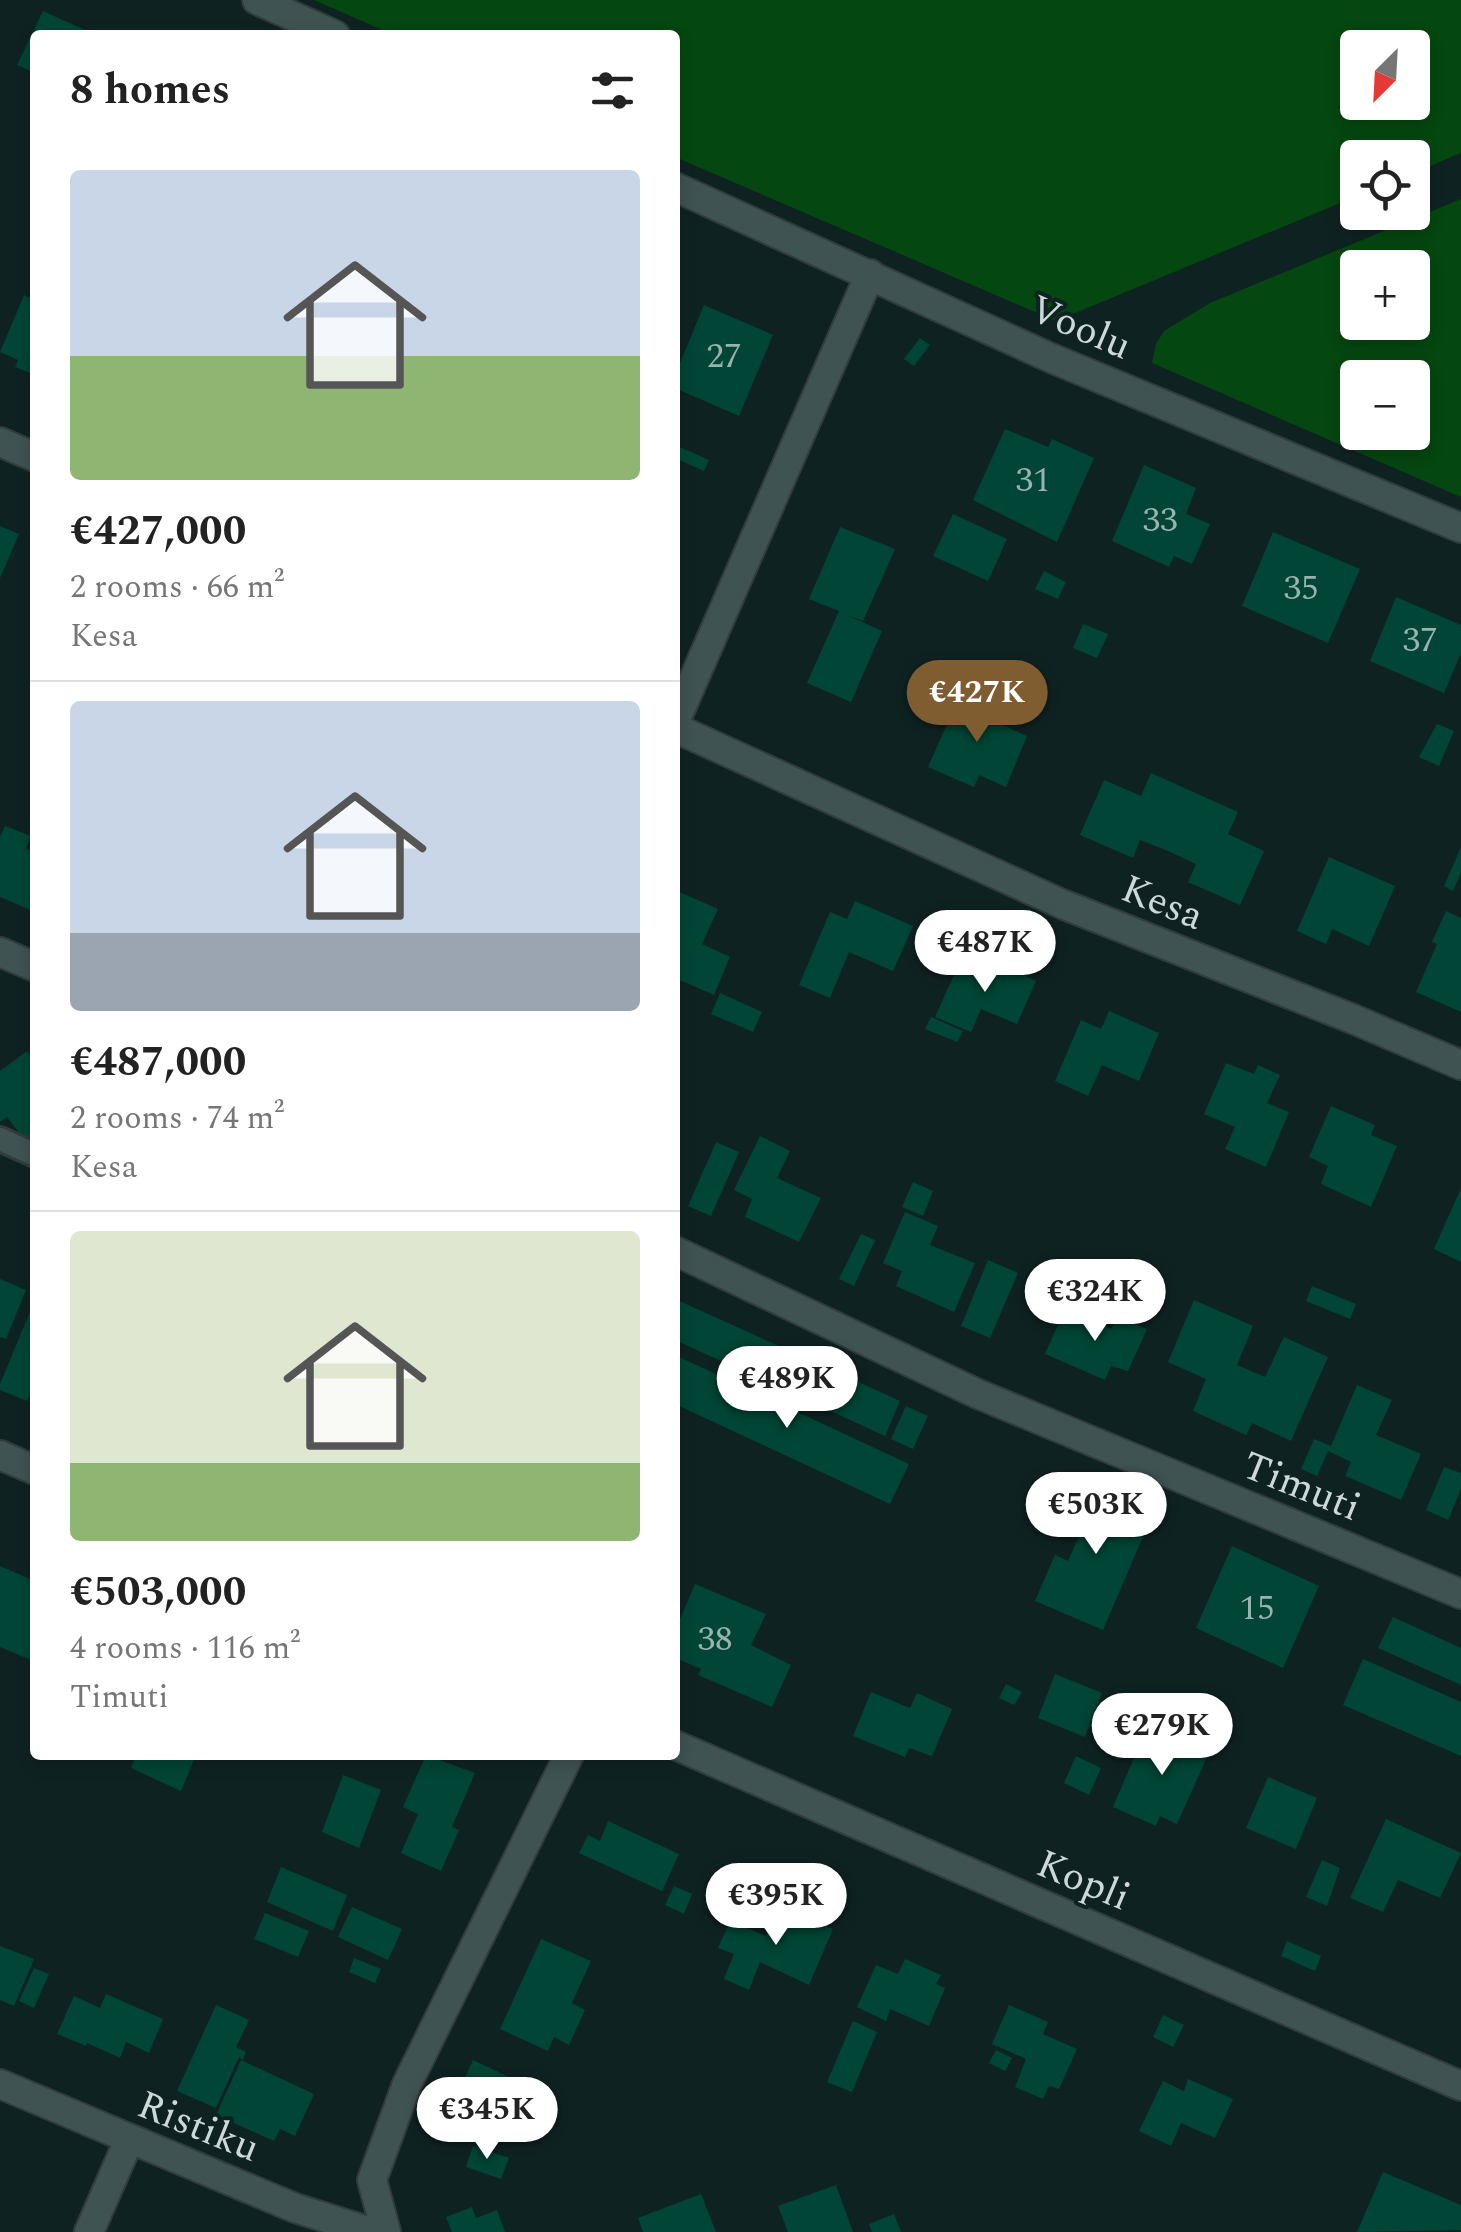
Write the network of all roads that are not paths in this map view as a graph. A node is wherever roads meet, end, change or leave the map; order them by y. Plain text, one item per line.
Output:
1 (257, 0) edge
2 (325, 30) edge
3 (680, 189) edge
4 (870, 274) junction
5 (0, 442) edge
6 (30, 455) edge
7 (1461, 528) edge
8 (680, 713) edge
9 (680, 727) edge
10 (0, 952) edge
11 (30, 965) edge
12 (1461, 1065) edge
13 (0, 1140) edge
14 (30, 1153) edge
15 (680, 1253) edge
16 (0, 1455) edge
17 (30, 1468) edge
18 (1461, 1594) edge
19 (680, 1747) edge
20 (567, 1760) edge
21 (0, 2084) edge
22 (1461, 2086) edge
23 (129, 2140) junction
24 (89, 2232) edge
25 (371, 2232) edge
26 (386, 2232) edge

1 - 2 street
3 - 4 street, Voolu
4 - 7 street, Voolu
4 - 8 street
5 - 6 street
9 - 12 street, Kesa
10 - 11 street
13 - 14 lane
15 - 18 street, Timuti
16 - 17 street
19 - 22 street, Kopli
20 - 26 street
21 - 23 street, Ristiku
23 - 24 street
23 - 25 street, Ristiku

